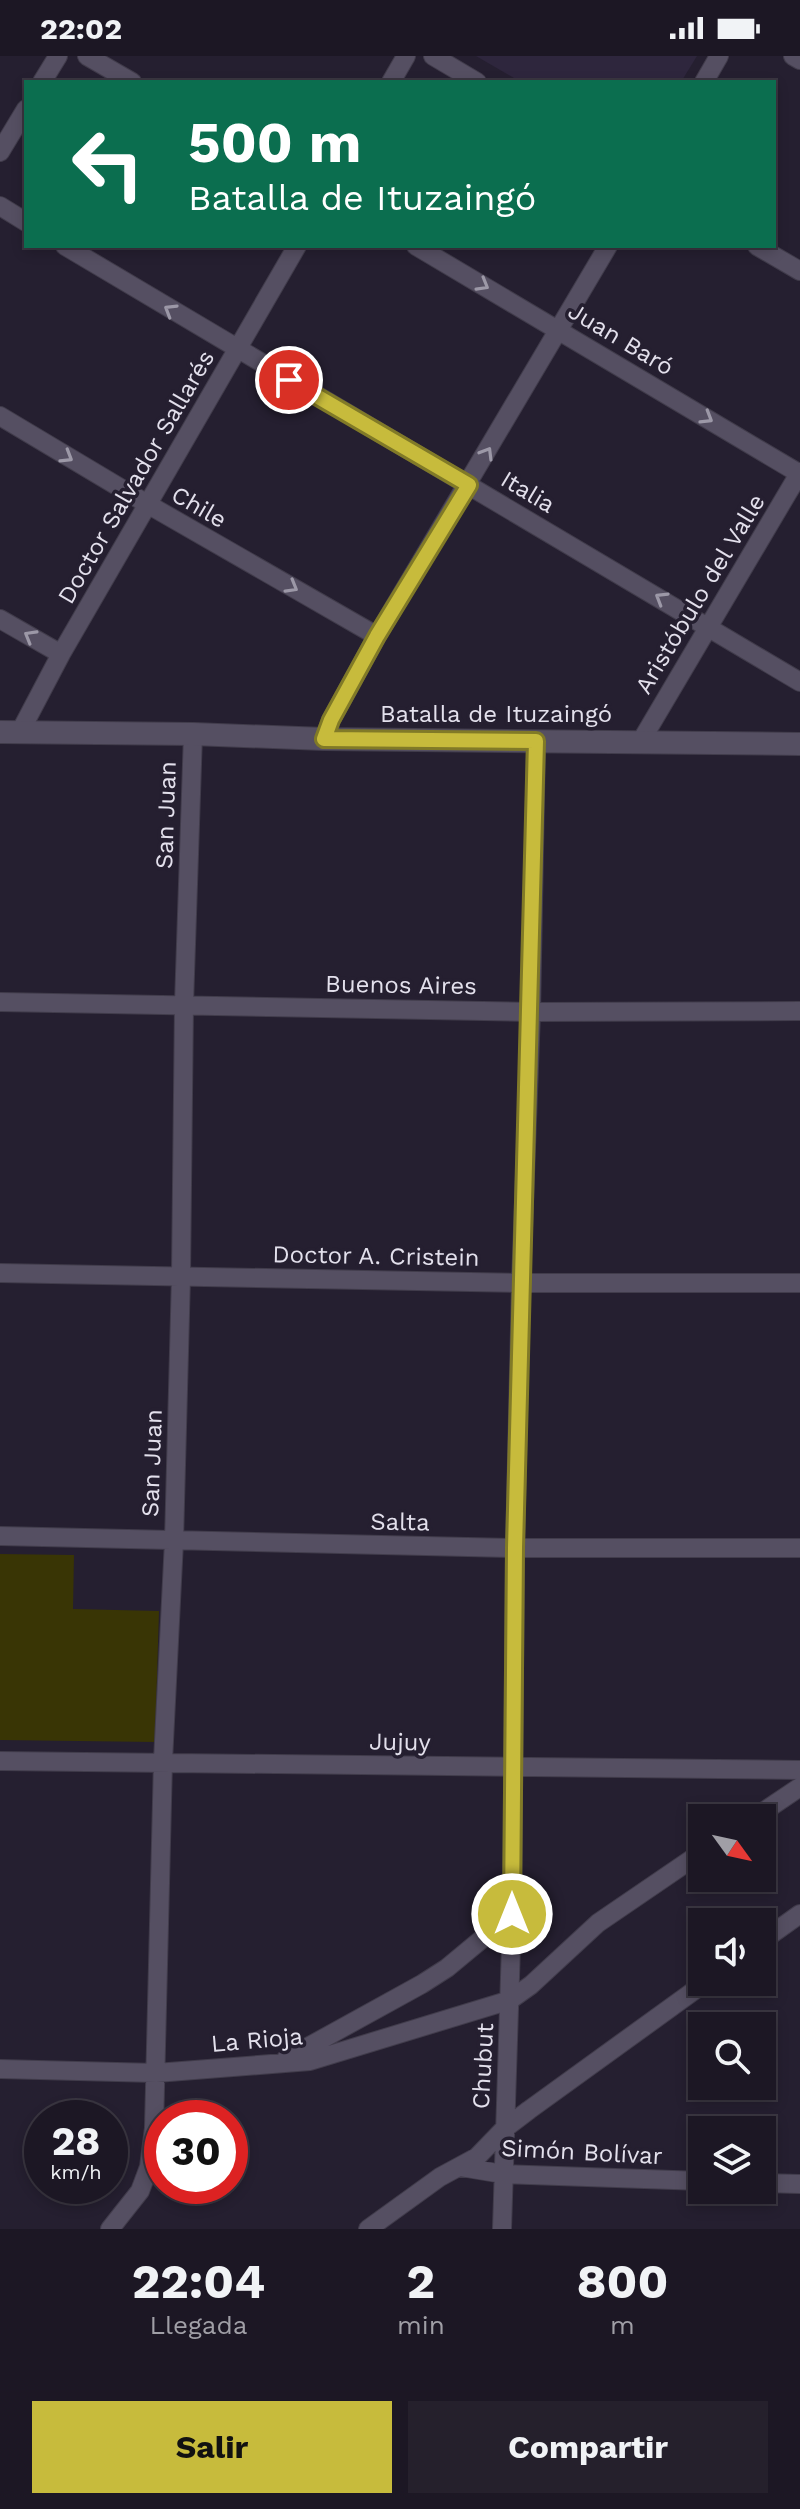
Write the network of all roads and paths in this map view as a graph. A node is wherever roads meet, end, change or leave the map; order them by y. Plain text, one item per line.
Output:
1 (58, 56) edge
2 (87, 56) edge
3 (406, 56) edge
4 (433, 56) edge
5 (719, 56) edge
6 (793, 56) edge
7 (800, 60) edge
8 (43, 80) edge
9 (129, 80) edge
10 (392, 80) edge
11 (474, 80) edge
12 (705, 80) edge
13 (24, 112) edge
14 (0, 152) edge
15 (0, 206) edge
16 (24, 221) edge
17 (68, 248) edge
18 (296, 248) edge
19 (419, 248) edge
20 (607, 248) edge
21 (760, 248) edge
22 (800, 271) edge
23 (560, 330) junction
24 (237, 350) junction
25 (0, 416) edge
26 (800, 473) edge
27 (469, 485) junction
28 (149, 505) junction
29 (0, 619) edge
30 (709, 626) junction
31 (377, 636) junction
32 (61, 654) junction
33 (800, 682) edge
34 (10, 732) edge
35 (193, 734) junction
36 (324, 739) junction
37 (536, 741) junction
38 (641, 741) junction
39 (800, 744) edge
40 (0, 1002) edge
41 (184, 1004) junction
42 (800, 1011) edge
43 (531, 1012) junction
44 (0, 1273) edge
45 (181, 1276) junction
46 (521, 1283) junction
47 (800, 1283) edge
48 (0, 1536) edge
49 (174, 1541) junction
50 (515, 1548) junction
51 (800, 1548) edge
52 (0, 1761) edge
53 (163, 1761) junction
54 (512, 1768) junction
55 (800, 1770) edge
56 (800, 1787) edge
57 (775, 1804) edge
58 (688, 1862) edge
59 (512, 1914) junction
60 (800, 1914) edge
61 (776, 1931) edge
62 (688, 1995) edge
63 (510, 2000) junction
64 (278, 2063) junction
65 (0, 2069) edge
66 (156, 2073) junction
67 (504, 2129) junction
68 (461, 2167) junction
69 (503, 2174) junction
70 (688, 2181) edge
71 (776, 2183) edge
72 (800, 2184) edge
73 (110, 2229) edge
74 (368, 2229) edge
75 (502, 2229) edge

1 - 8 street
2 - 9 street
3 - 10 street
4 - 11 street
5 - 12 street
6 - 7 street
13 - 14 street
15 - 16 street
24 -> 17 street, Italia
18 - 24 street, Doctor Salvador Sallarés
19 -> 23 street, Juan Baró
20 - 23 street
21 - 22 street
23 -> 26 street, Juan Baró
27 -> 23 street
24 - 27 street, Italia
24 - 28 street, Doctor Salvador Sallarés
25 -> 28 street, Chile
26 - 30 street, Aristóbulo del Valle
30 -> 27 street, Italia
27 - 31 street
28 -> 31 street, Chile
28 - 32 street, Doctor Salvador Sallarés
32 -> 29 street
30 - 33 street, Italia
30 - 38 street, Aristóbulo del Valle
31 - 36 street
32 - 34 street, Doctor Salvador Sallarés
34 - 35 main road, Batalla de Ituzaingó
35 - 36 main road, Batalla de Ituzaingó
35 - 41 street, San Juan
36 - 37 main road, Batalla de Ituzaingó
37 - 38 main road, Batalla de Ituzaingó
37 - 43 street
38 - 39 main road, Batalla de Ituzaingó
40 - 41 street, Buenos Aires
41 - 43 street, Buenos Aires
41 - 45 street, San Juan
42 - 43 street, Buenos Aires
43 - 46 street
44 - 45 street, Doctor A. Cristein
45 - 46 street, Doctor A. Cristein
45 - 49 street, San Juan
46 - 47 street, Doctor A. Cristein
46 - 50 street
48 - 49 street, Salta
49 - 50 street, Salta
49 - 53 street, San Juan
50 - 51 street, Salta
50 - 54 street
52 - 53 street, Jujuy
53 - 54 street, Jujuy
53 - 66 street, San Juan
54 - 55 street, Jujuy
54 - 59 street
56 - 57 street
58 - 63 street
59 - 63 street
59 - 64 street
60 - 61 street
62 - 67 street
63 - 64 street, La Rioja
63 - 67 street, Chubut
64 - 66 street, La Rioja
65 - 66 street, La Rioja
66 - 73 street, San Juan
67 - 68 street
67 - 69 street, Chubut
68 - 69 street, Simón Bolívar
68 - 74 street
69 - 70 street, Simón Bolívar
69 - 75 street, Chubut
71 - 72 street

